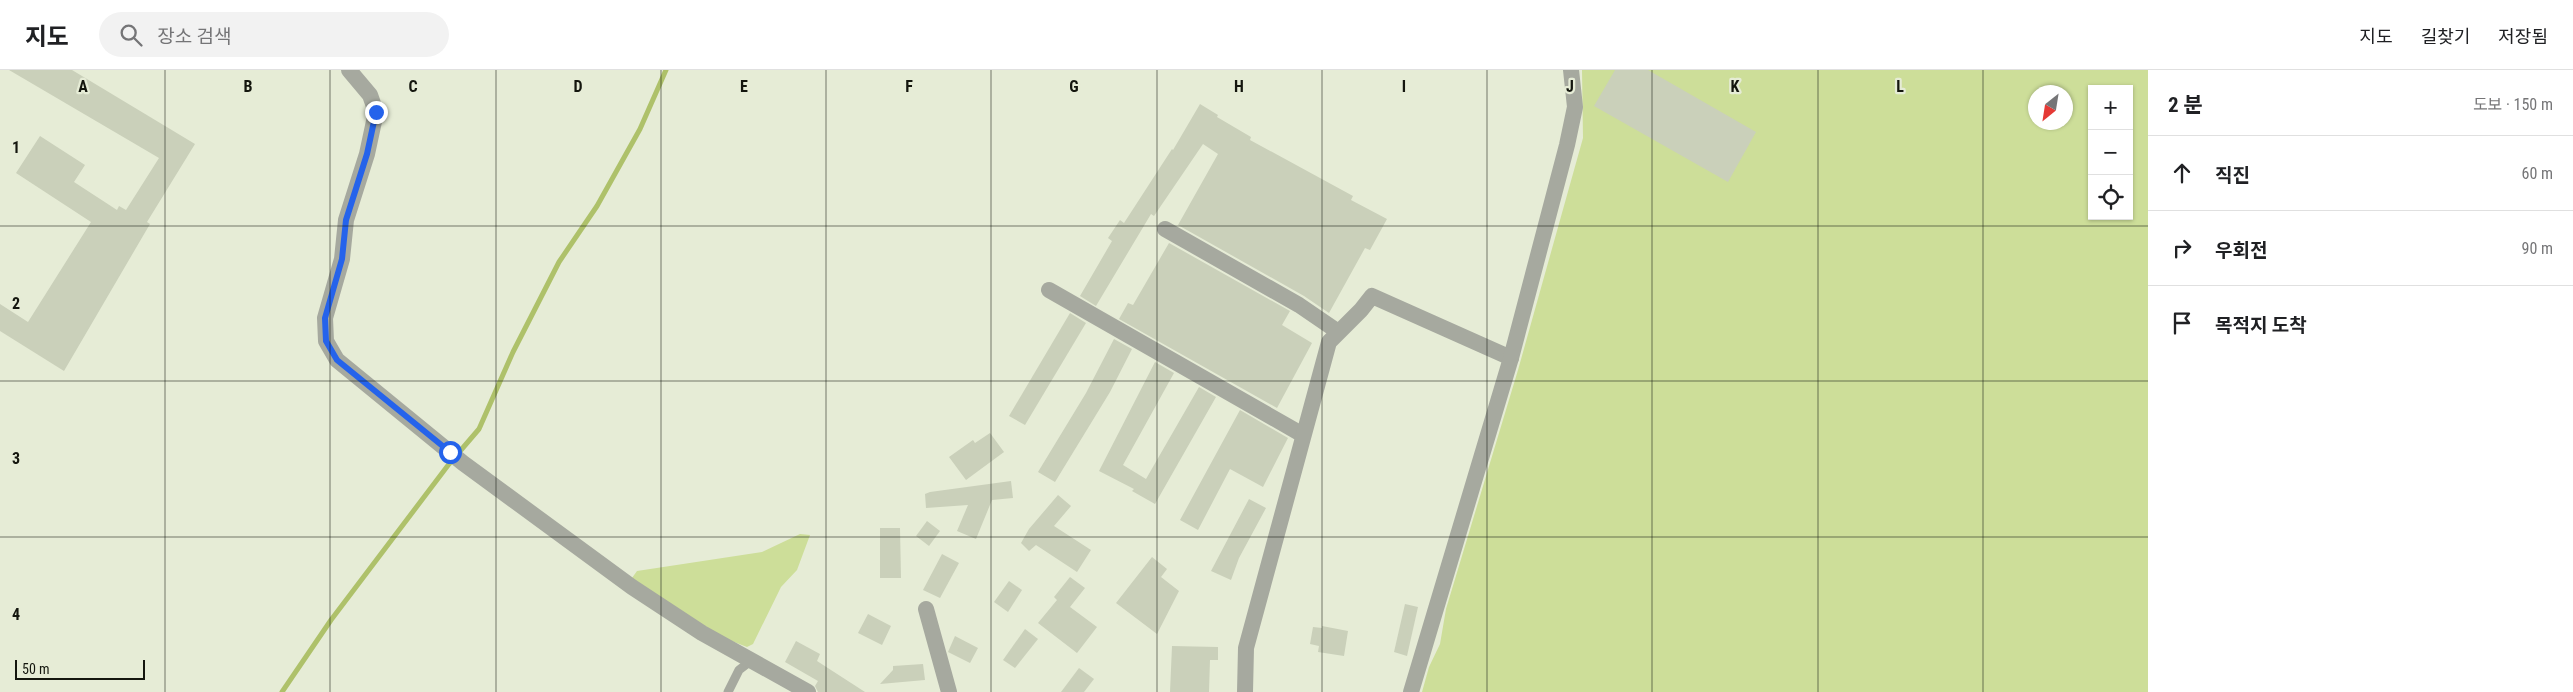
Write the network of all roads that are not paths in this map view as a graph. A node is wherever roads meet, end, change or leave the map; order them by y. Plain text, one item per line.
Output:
1 (349, 70) edge
2 (1571, 70) edge
3 (1165, 229) dead end
4 (1049, 290) dead end
5 (1337, 331) junction
6 (1511, 358) junction
7 (1303, 435) junction
8 (926, 609) dead end
9 (752, 660) junction
10 (728, 692) edge
11 (808, 692) edge
12 (949, 692) edge
13 (1246, 692) edge
14 (1411, 692) edge

1 - 9 street
2 - 6 street
3 - 5 street
4 - 7 street
5 - 6 street
5 - 7 street
6 - 14 street
7 - 13 street
8 - 12 street
9 - 10 lane
9 - 11 street

